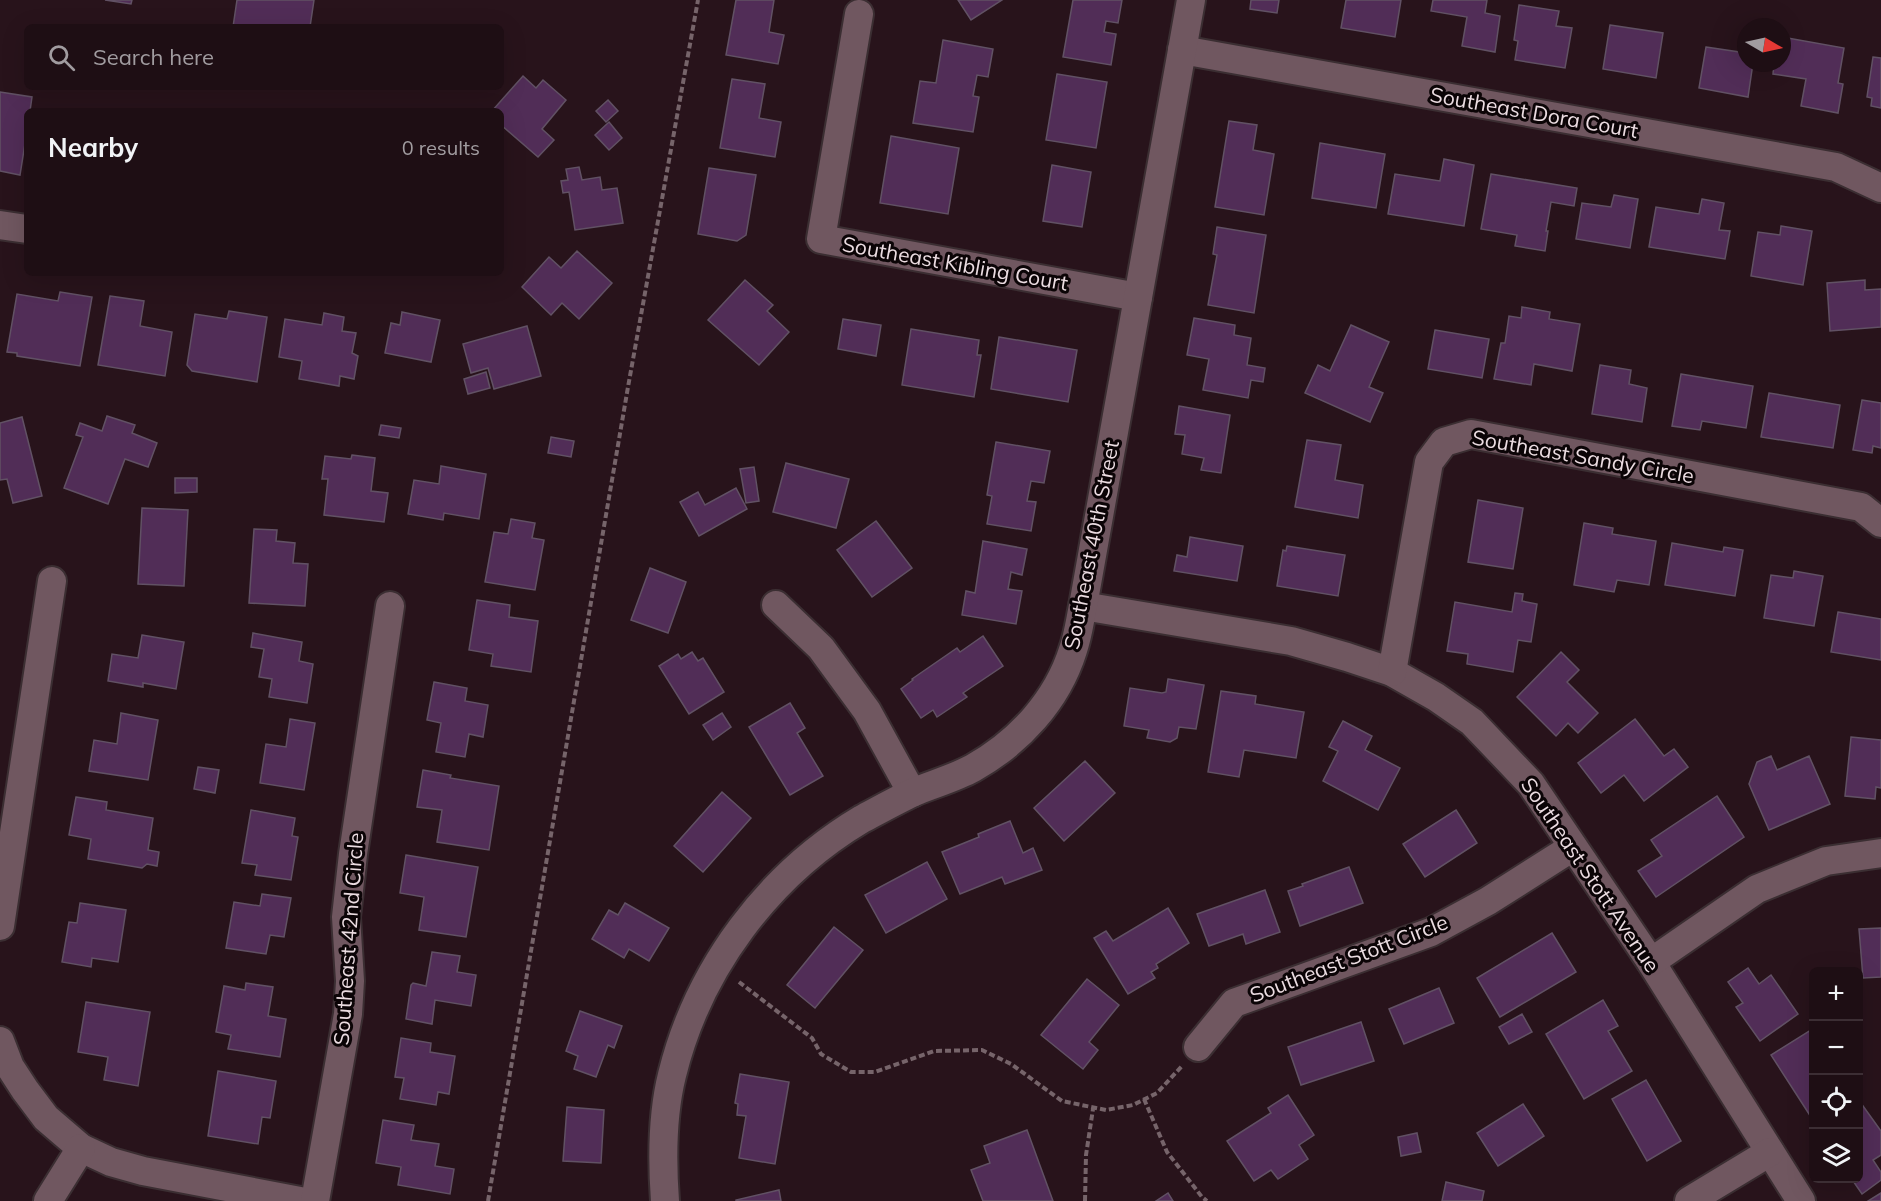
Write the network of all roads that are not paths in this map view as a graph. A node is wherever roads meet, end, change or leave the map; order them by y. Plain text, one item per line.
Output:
1 (1191, 0) edge
2 (860, 14) dead end
3 (1182, 50) junction
4 (1881, 188) edge
5 (0, 225) edge
6 (24, 229) edge
7 (1138, 297) junction
8 (1881, 523) edge
9 (52, 581) dead end
10 (776, 605) dead end
11 (390, 606) dead end
12 (1083, 606) junction
13 (1392, 672) junction
14 (912, 793) junction
15 (7, 825) edge
16 (1573, 848) junction
17 (1881, 853) edge
18 (0, 926) edge
19 (1650, 962) junction
20 (0, 1041) edge
21 (1198, 1047) road end
22 (81, 1148) junction
23 (1770, 1152) junction
24 (48, 1201) edge
25 (300, 1201) edge
26 (315, 1201) edge
27 (664, 1201) edge
28 (1689, 1201) edge
29 (1801, 1201) edge

1 - 3 street, Southeast 40th Street
2 - 7 street, Southeast Kibling Court
3 - 4 street, Southeast Dora Court
3 - 7 street, Southeast 40th Street
5 - 6 street
7 - 12 street, Southeast 40th Street
8 - 13 street, Southeast Sandy Circle
9 - 15 street
10 - 14 street
11 - 26 street, Southeast 42nd Circle
12 - 13 street, Southeast Stott Avenue
12 - 14 street, Southeast 40th Street
13 - 16 street, Southeast Stott Avenue
14 - 27 street, Southeast 40th Street
15 - 18 street
16 - 19 street, Southeast Stott Avenue
16 - 21 street, Southeast Stott Circle
17 - 19 street
19 - 23 street, Southeast Stott Avenue
20 - 22 street
22 - 24 street
22 - 25 street
23 - 28 street
23 - 29 street, Southeast Stott Avenue

